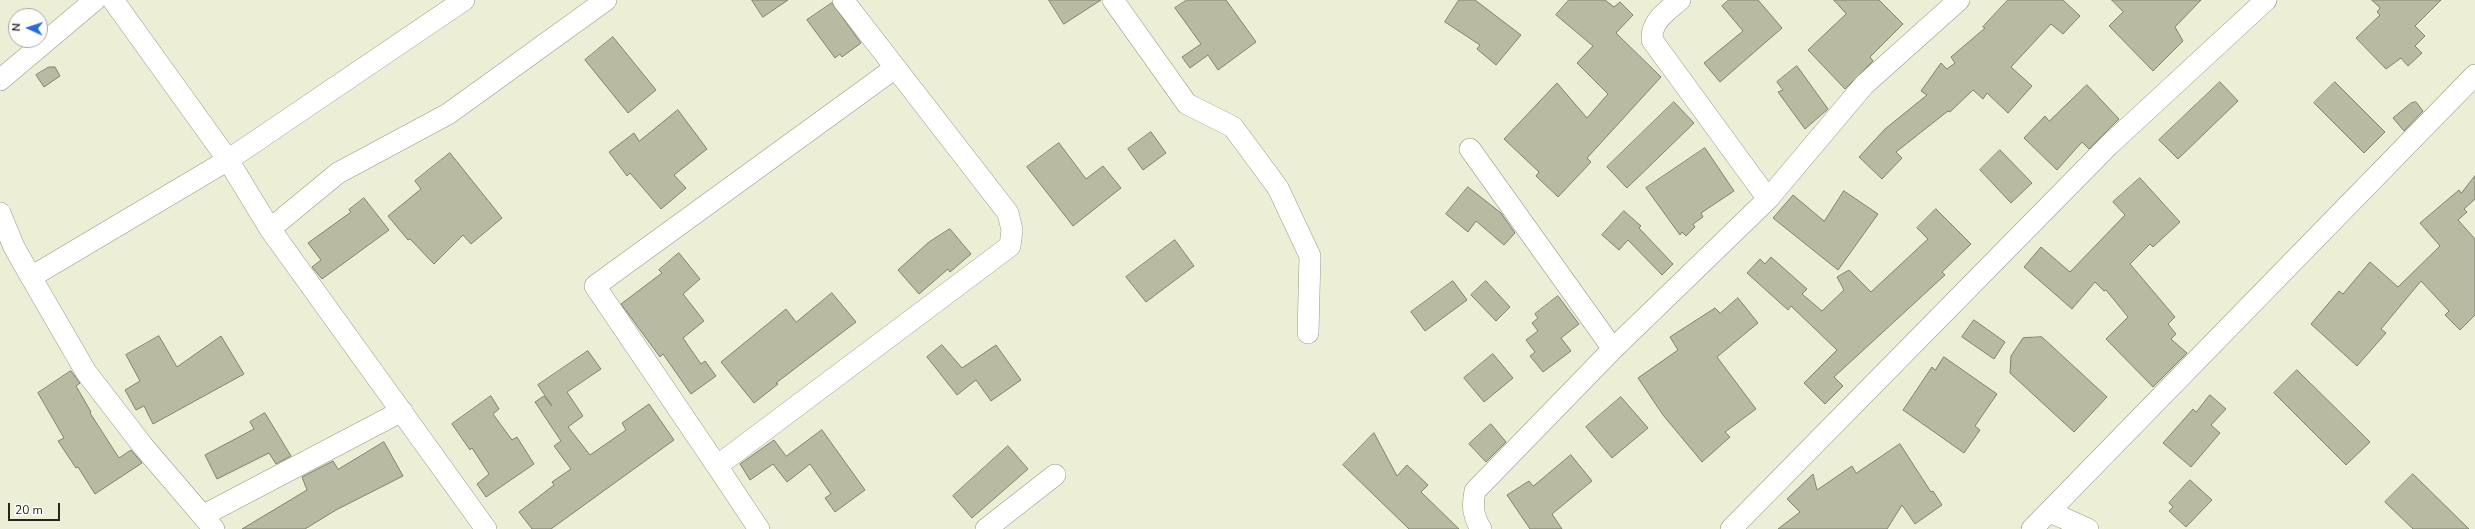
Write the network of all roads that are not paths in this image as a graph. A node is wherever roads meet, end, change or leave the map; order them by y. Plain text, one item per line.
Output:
1 (95, 0) edge
2 (113, 0) edge
3 (464, 0) edge
4 (606, 0) edge
5 (843, 0) edge
6 (1113, 0) edge
7 (1680, 0) edge
8 (1959, 0) edge
9 (2266, 0) edge
10 (895, 68) junction
11 (2475, 75) edge
12 (0, 80) edge
13 (1470, 149) dead end
14 (228, 160) junction
15 (1768, 200) junction
16 (0, 213) edge
17 (270, 228) junction
18 (31, 277) junction
19 (1308, 333) dead end
20 (1613, 349) junction
21 (402, 411) junction
22 (717, 466) junction
23 (1055, 475) dead end
24 (2050, 512) junction
25 (209, 522) edge
26 (486, 529) edge
27 (759, 529) edge
28 (986, 529) edge
29 (1482, 529) edge
30 (1731, 529) edge
31 (2032, 529) edge
32 (2088, 529) edge

1 - 12 street
2 - 14 street
3 - 14 street
4 - 17 street
5 - 10 street
6 - 19 street
7 - 15 street
8 - 15 street
9 - 30 street
10 - 22 street
10 - 22 street
11 - 24 street
13 - 20 street
14 - 17 street
14 - 18 street
15 - 20 street
16 - 18 street
17 - 21 street
18 - 25 street
20 - 29 street
21 - 25 street
21 - 26 street
22 - 27 street
23 - 28 street
24 - 31 street
24 - 32 street

